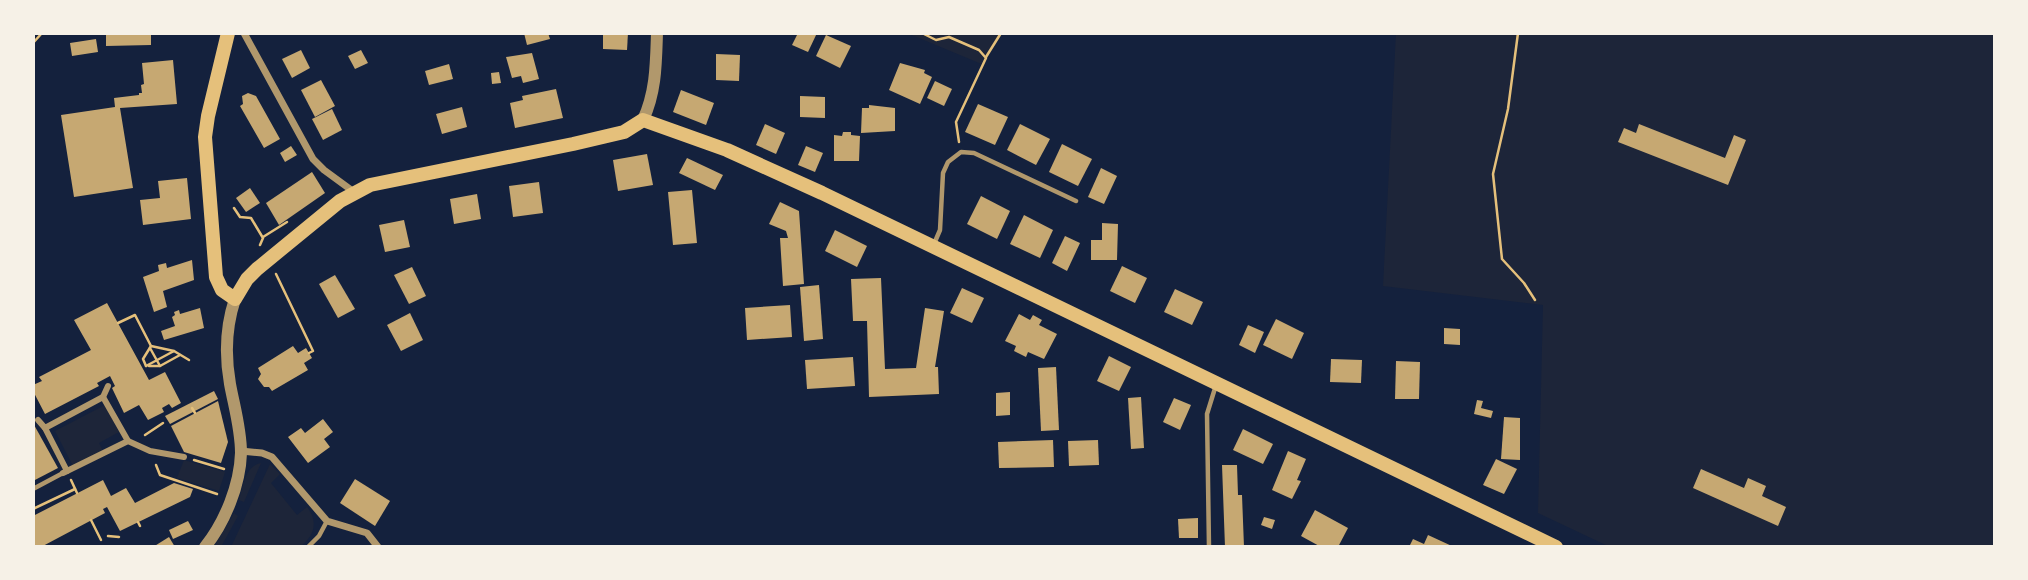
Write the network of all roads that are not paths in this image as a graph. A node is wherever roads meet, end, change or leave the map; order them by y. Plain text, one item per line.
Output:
1 (228, 33) edge
2 (244, 33) edge
3 (657, 33) edge
4 (643, 120) junction
5 (355, 192) junction
6 (1076, 201) dead end
7 (933, 246) junction
8 (235, 299) junction
9 (1217, 382) junction
10 (108, 386) dead end
11 (103, 397) junction
12 (38, 419) dead end
13 (45, 428) junction
14 (130, 442) junction
15 (241, 451) junction
16 (184, 457) road end
17 (65, 472) junction
18 (33, 489) edge
19 (327, 521) junction
20 (205, 547) edge
21 (308, 547) edge
22 (378, 547) edge
23 (1209, 547) edge
24 (1556, 547) edge

1 - 8 main road
2 - 5 street
3 - 4 street
4 - 5 main road
4 - 7 main road
5 - 8 main road
6 - 7 lane
7 - 9 main road
8 - 15 street
9 - 23 lane
9 - 24 main road
10 - 11 street
11 - 13 street
11 - 14 street
12 - 13 street
13 - 17 street
14 - 16 street
14 - 17 street
15 - 19 street
15 - 20 street
17 - 18 lane
19 - 21 lane
19 - 22 street

